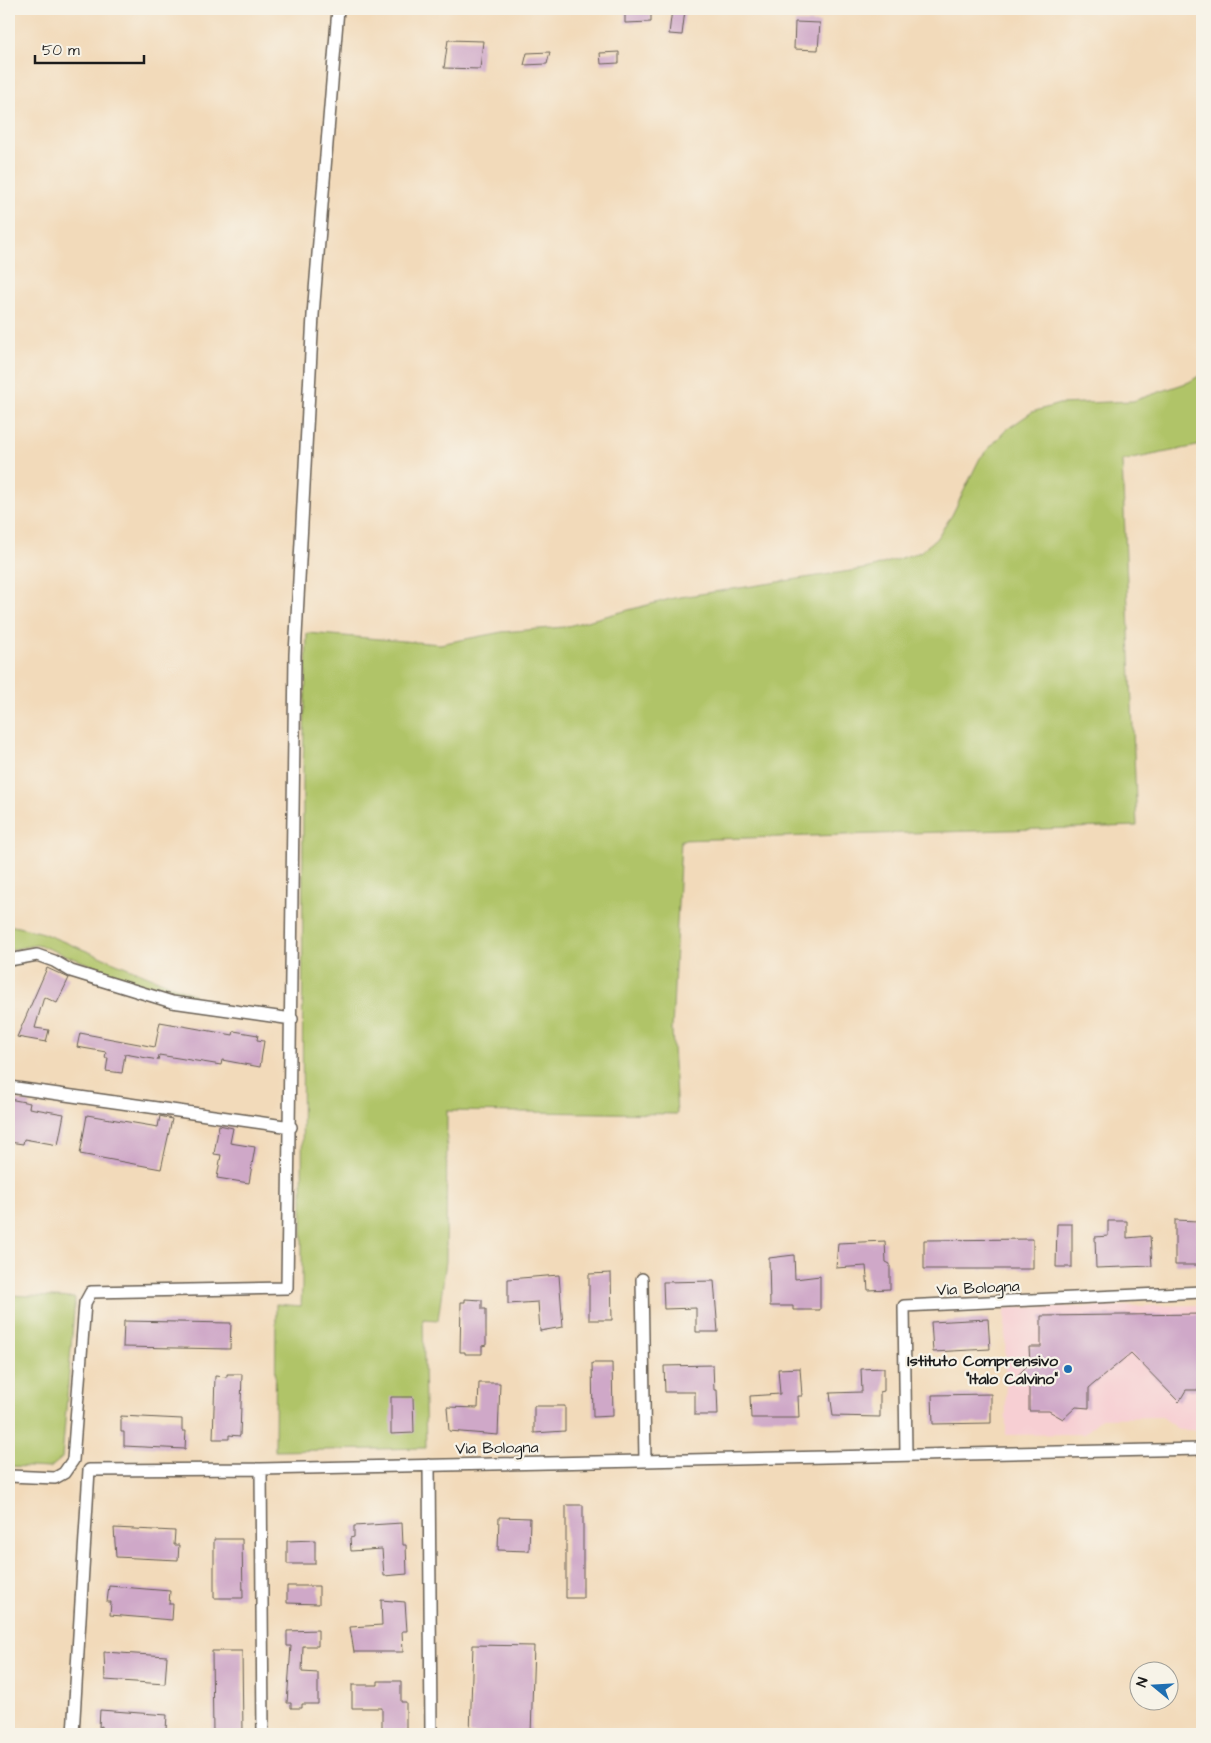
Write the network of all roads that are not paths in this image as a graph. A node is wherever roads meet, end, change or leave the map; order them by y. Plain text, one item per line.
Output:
1 (338, 9) edge
2 (9, 960) edge
3 (292, 1020) junction
4 (9, 1087) edge
5 (291, 1127) junction
6 (642, 1278) dead end
7 (1202, 1292) edge
8 (1202, 1449) edge
9 (906, 1455) junction
10 (645, 1460) junction
11 (430, 1465) junction
12 (261, 1469) junction
13 (9, 1476) edge
14 (72, 1734) edge
15 (263, 1734) edge
16 (431, 1734) edge

1 - 3 street
2 - 3 street
3 - 5 street
4 - 5 street
5 - 13 street
6 - 10 street
7 - 9 street, Via Bologna
8 - 9 street, Via Bologna
9 - 10 street, Via Bologna
10 - 11 street, Via Bologna
11 - 12 street, Via Bologna
11 - 16 street
12 - 14 street, Via Bologna
12 - 15 street

